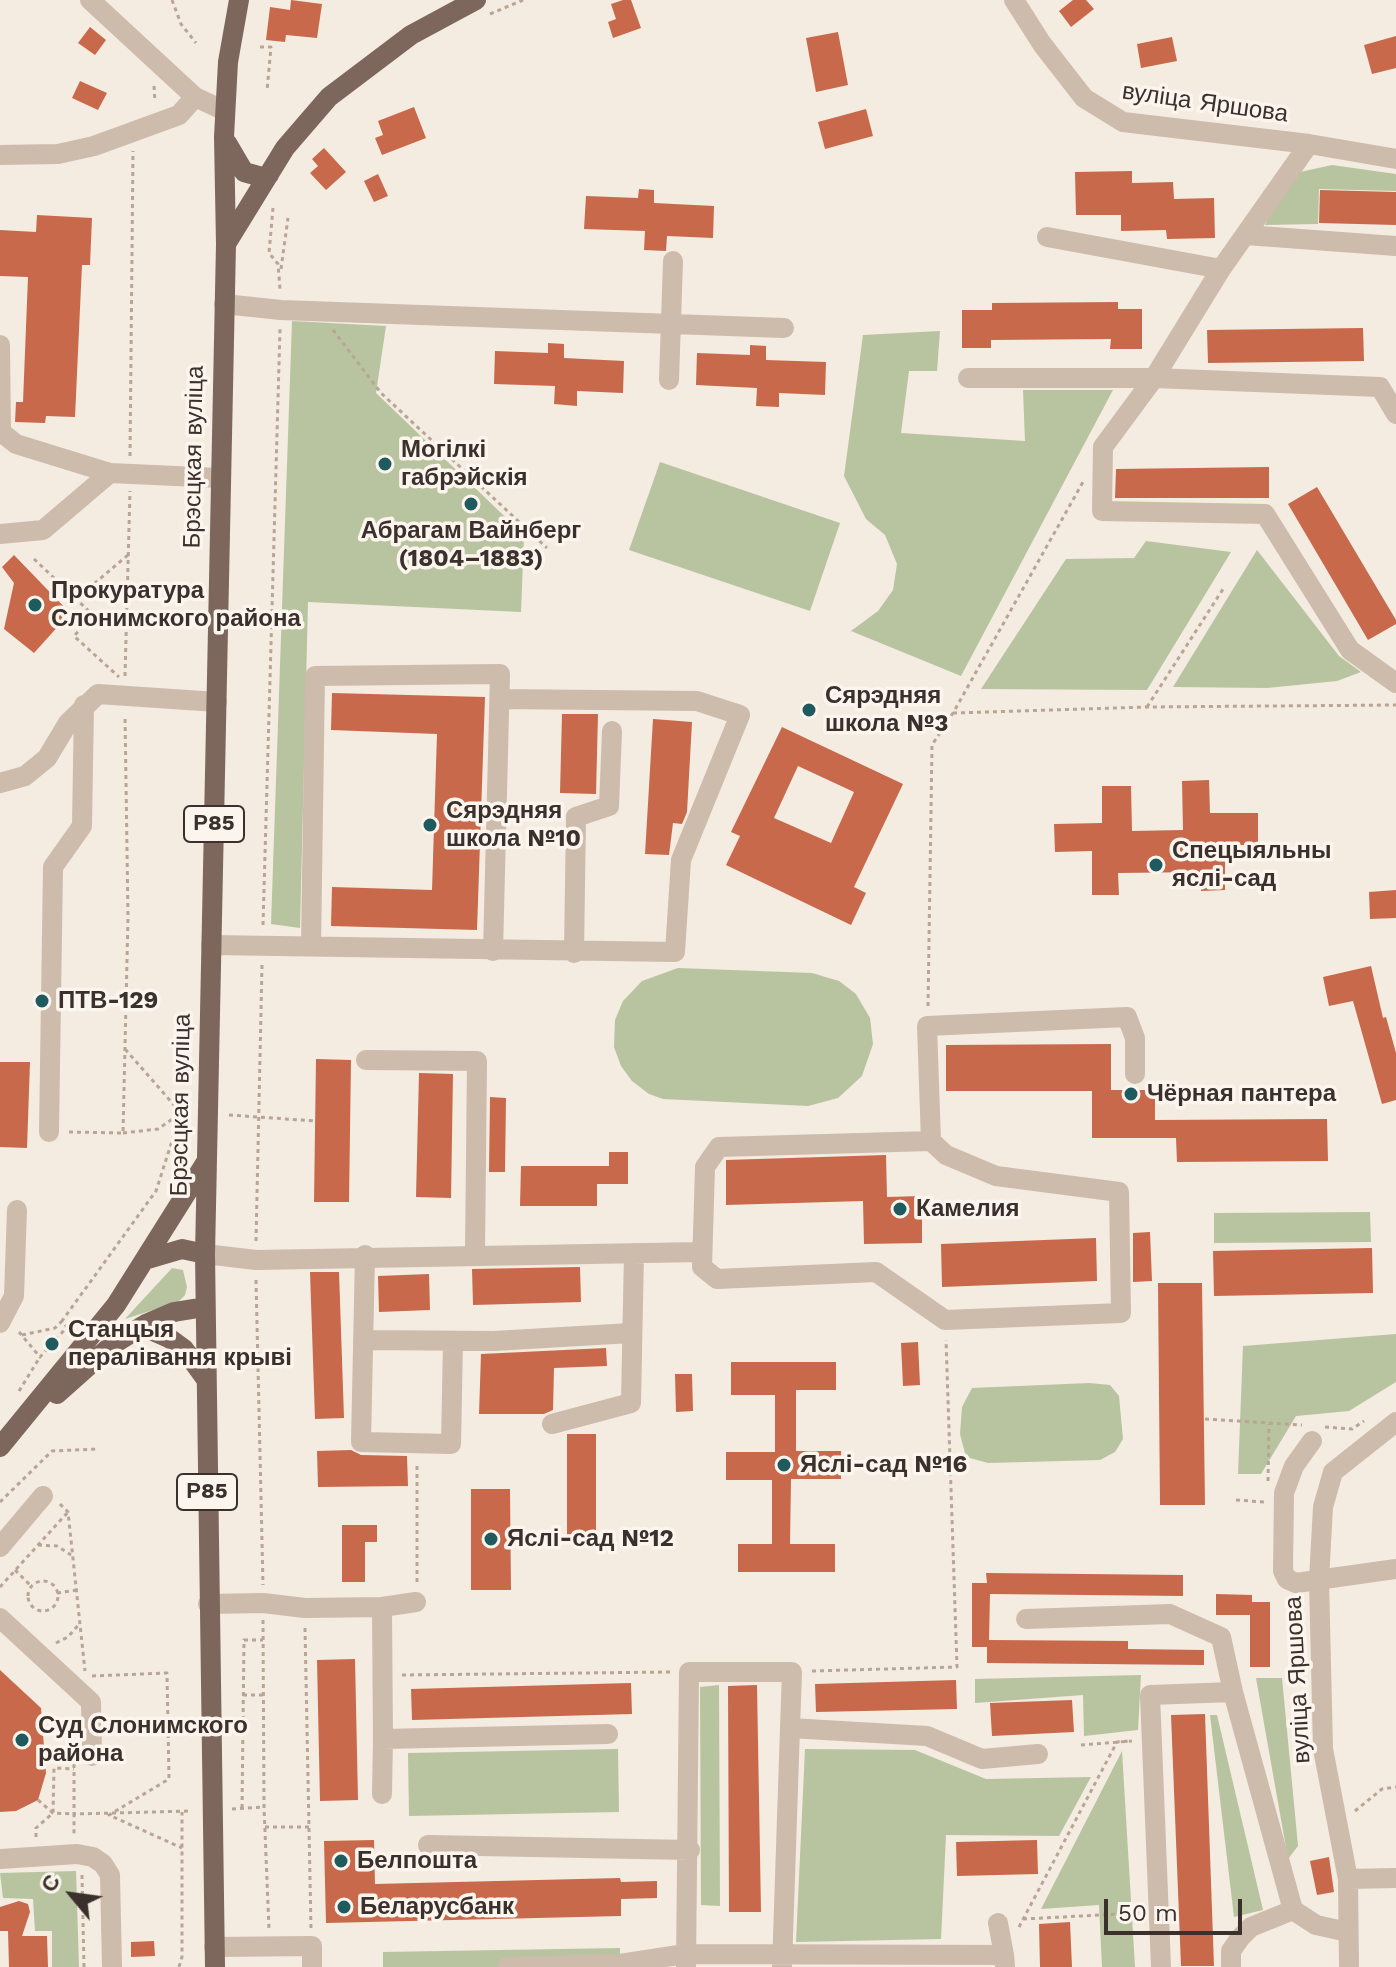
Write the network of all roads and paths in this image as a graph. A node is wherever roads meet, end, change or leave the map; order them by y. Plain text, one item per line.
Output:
1 (90, 0) edge
2 (172, 0) edge
3 (239, 0) edge
4 (476, 0) edge
5 (1014, 0) edge
6 (196, 43) dead end
7 (260, 47) dead end
8 (154, 86) dead end
9 (267, 91) dead end
10 (195, 97) junction
11 (152, 109) dead end
12 (225, 111) junction
13 (224, 137) junction
14 (1309, 144) junction
15 (133, 147) dead end
16 (0, 155) edge
17 (1396, 159) edge
18 (269, 175) junction
19 (288, 218) dead end
20 (1246, 235) junction
21 (1047, 237) dead end
22 (226, 244) junction
23 (1396, 246) edge
24 (673, 261) dead end
25 (1221, 269) junction
26 (280, 273) dead end
27 (224, 304) junction
28 (319, 311) junction
29 (670, 323) junction
30 (784, 328) dead end
31 (0, 345) edge
32 (968, 378) dead end
33 (1154, 378) junction
34 (669, 380) dead end
35 (1396, 414) edge
36 (1103, 447) junction
37 (120, 474) junction
38 (219, 478) junction
39 (0, 534) edge
40 (547, 548) dead end
41 (128, 554) junction
42 (34, 559) dead end
43 (1225, 586) dead end
44 (76, 599) junction
45 (93, 615) junction
46 (127, 617) junction
47 (1396, 683) edge
48 (125, 695) junction
49 (500, 699) junction
50 (217, 702) junction
51 (84, 705) junction
52 (1396, 705) edge
53 (1147, 707) junction
54 (953, 713) junction
55 (612, 731) dead end
56 (0, 783) edge
57 (211, 945) junction
58 (311, 946) junction
59 (493, 951) junction
60 (574, 953) junction
61 (927, 1026) junction
62 (125, 1049) junction
63 (366, 1060) dead end
64 (1135, 1074) dead end
65 (181, 1113) junction
66 (208, 1114) junction
67 (315, 1121) dead end
68 (49, 1132) joint
69 (123, 1133) junction
70 (931, 1141) junction
71 (206, 1162) junction
72 (17, 1210) dead end
73 (701, 1252) junction
74 (634, 1253) junction
75 (205, 1254) junction
76 (475, 1254) junction
77 (365, 1255) junction
78 (148, 1259) junction
79 (205, 1307) junction
80 (3, 1320) edge
81 (945, 1320) junction
82 (62, 1321) junction
83 (142, 1326) junction
84 (631, 1333) junction
85 (22, 1335) junction
86 (363, 1340) junction
87 (453, 1341) junction
88 (206, 1379) junction
89 (1373, 1416) dead end
90 (1205, 1419) dead end
91 (1396, 1422) edge
92 (1270, 1423) junction
93 (552, 1424) dead end
94 (16, 1430) junction
95 (1316, 1431) junction
96 (417, 1443) junction
97 (0, 1447) edge
98 (98, 1449) dead end
99 (51, 1499) joint
100 (1236, 1500) dead end
101 (0, 1502) edge
102 (68, 1512) junction
103 (38, 1545) junction
104 (0, 1547) edge
105 (73, 1557) junction
106 (1396, 1569) edge
107 (15, 1570) junction
108 (1319, 1580) junction
109 (0, 1587) edge
110 (32, 1587) junction
111 (77, 1590) junction
112 (57, 1593) junction
113 (416, 1602) joint
114 (208, 1604) junction
115 (382, 1607) junction
116 (305, 1608) junction
117 (0, 1618) edge
118 (1026, 1619) dead end
119 (80, 1623) junction
120 (263, 1640) dead end
121 (52, 1645) dead end
122 (689, 1672) junction
123 (792, 1672) junction
124 (382, 1676) junction
125 (1233, 1692) junction
126 (243, 1695) junction
127 (264, 1695) dead end
128 (790, 1728) junction
129 (608, 1734) dead end
130 (383, 1739) junction
131 (1152, 1740) junction
132 (1081, 1745) dead end
133 (1038, 1754) dead end
134 (92, 1756) dead end
135 (74, 1769) dead end
136 (1396, 1787) edge
137 (382, 1794) dead end
138 (38, 1800) dead end
139 (242, 1808) dead end
140 (182, 1812) dead end
141 (53, 1813) junction
142 (74, 1814) dead end
143 (1337, 1818) junction
144 (265, 1827) dead end
145 (309, 1827) junction
146 (428, 1845) dead end
147 (37, 1848) dead end
148 (182, 1848) junction
149 (690, 1850) junction
150 (81, 1855) junction
151 (0, 1859) edge
152 (1396, 1878) edge
153 (1348, 1879) junction
154 (1293, 1910) junction
155 (1158, 1912) junction
156 (1023, 1919) junction
157 (998, 1923) dead end
158 (1348, 1932) junction
159 (312, 1946) junction
160 (214, 1957) edge
161 (686, 1960) edge
162 (782, 1961) edge
163 (1005, 1961) edge
164 (84, 1967) edge
165 (112, 1967) edge
166 (179, 1967) edge
167 (312, 1967) edge
168 (507, 1967) edge
169 (1161, 1967) edge
170 (1231, 1967) edge
171 (1349, 1967) edge

1 - 10 street
2 - 6 path
3 - 12 main road, Р85
4 - 18 main road
5 - 14 street, вуліца Яршова
7 - 9 path
8 - 11 path
10 - 12 street
10 - 16 street
12 - 13 main road, Р85
13 - 18 main road
13 - 22 main road, Р85
14 - 17 street, вуліца Яршова
14 - 20 street
15 - 37 path
18 - 22 main road
19 - 26 path
20 - 23 street
20 - 25 street
21 - 25 street
22 - 27 main road, Брэсцкая вуліца / Р85
24 - 29 street
25 - 33 street
27 - 28 street
27 - 38 main road, Брэсцкая вуліца / Р85
28 - 29 street
28 - 40 path
29 - 30 street
29 - 34 street
31 - 37 street
32 - 33 street
33 - 35 street
33 - 36 street
36 - 47 street
36 - 54 path
37 - 38 street
37 - 39 street
37 - 41 path
38 - 50 main road, Брэсцкая вуліца / Р85
41 - 44 path
41 - 46 path
42 - 44 path
43 - 53 path
44 - 45 path
45 - 46 path
45 - 46 path
48 - 50 street
48 - 51 street
48 - 62 path
49 - 58 street
49 - 59 street
49 - 60 street
50 - 57 main road, Брэсцкая вуліца / Р85
51 - 56 street
51 - 68 street
52 - 53 path
53 - 54 path
54 - 61 path
55 - 60 street
57 - 58 street
57 - 66 main road, Брэсцкая вуліца / Р85
58 - 59 street
59 - 60 street
61 - 64 street
61 - 70 street
62 - 65 path
62 - 69 path
63 - 76 street
65 - 66 path
65 - 69 path
65 - 82 path
66 - 67 path
66 - 71 main road, Брэсцкая вуліца / Р85
68 - 69 path
70 - 73 street
70 - 81 street
71 - 75 main road, Брэсцкая вуліца / Р85
71 - 78 main road
72 - 80 street
73 - 74 street
73 - 81 street
74 - 76 street
74 - 84 street
75 - 77 street
75 - 78 main road
75 - 79 main road, Брэсцкая вуліца / Р85
76 - 77 street
77 - 86 street
78 - 94 main road
79 - 83 main road
79 - 88 main road, Брэсцкая вуліца / Р85
80 - 85 path
81 - 123 path
82 - 85 path
82 - 85 path
83 - 88 main road
83 - 94 main road
84 - 87 street
84 - 93 street
86 - 87 street
86 - 96 street
87 - 96 street
88 - 114 main road, Брэсцкая вуліца / Р85
89 - 95 path
90 - 92 path
91 - 108 street, вуліца Яршова
92 - 95 path
92 - 100 path
94 - 97 main road
95 - 108 street
96 - 113 path
98 - 101 path
99 - 102 path
99 - 104 street
102 - 103 path
102 - 105 path
103 - 105 path
103 - 107 path
105 - 111 path
106 - 108 street
107 - 109 path
107 - 110 path
108 - 143 street, вуліца Яршова
110 - 112 path
110 - 112 path
111 - 112 path
111 - 119 path
113 - 115 street
114 - 116 street
114 - 160 main road, Брэсцкая вуліца / Р85
115 - 116 street
115 - 124 street
116 - 145 path
117 - 134 street
118 - 125 street
119 - 121 path
119 - 148 path
120 - 126 path
122 - 123 street
122 - 124 path
122 - 149 street
123 - 128 street
124 - 130 street
125 - 131 street
125 - 154 street
126 - 127 path
126 - 139 path
128 - 133 street
128 - 162 street
129 - 130 street
130 - 137 street
131 - 132 path
131 - 155 street
131 - 156 path
135 - 141 path
136 - 143 path
138 - 141 path
140 - 148 path
141 - 142 path
141 - 147 path
143 - 153 street, вуліца Яршова
144 - 145 path
145 - 159 path
146 - 149 street
148 - 166 path
149 - 161 street
150 - 151 street
150 - 164 path
150 - 165 street
152 - 153 street
153 - 158 street, вуліца Яршова
154 - 158 street
154 - 170 street
155 - 156 path
155 - 169 street
156 - 163 path
157 - 163 street
158 - 171 street, вуліца Яршова
159 - 160 street
159 - 167 street
161 - 162 street
161 - 168 street
162 - 163 street

